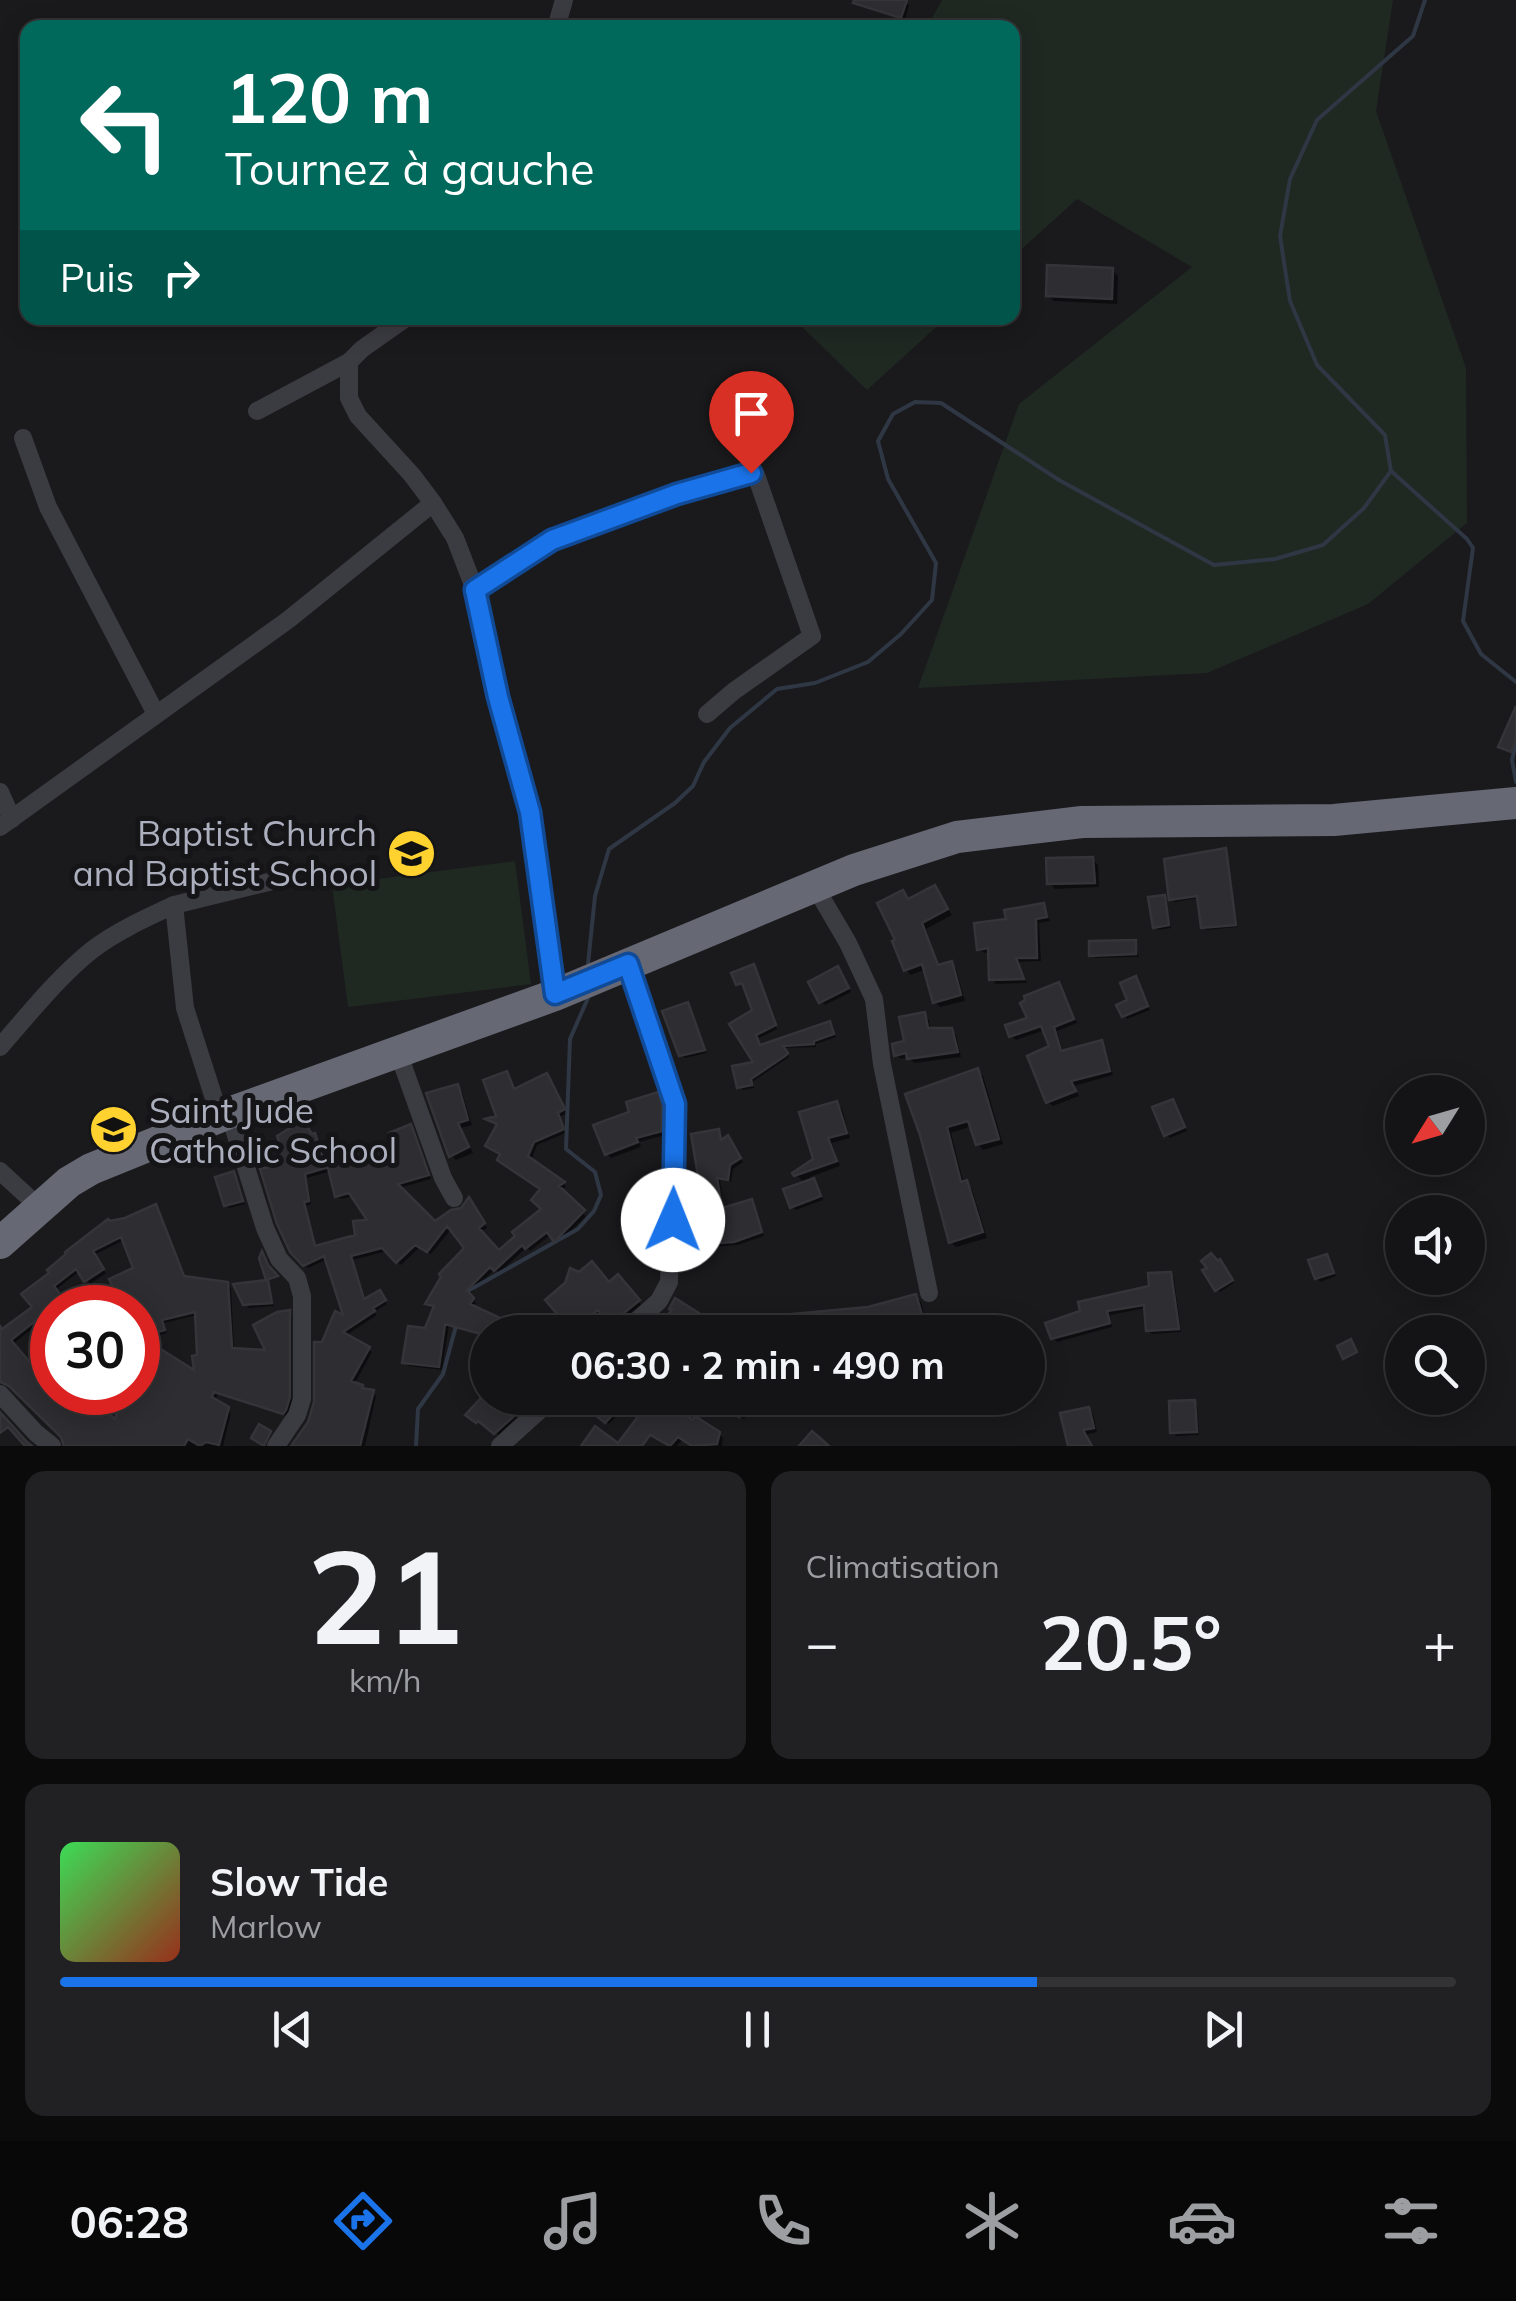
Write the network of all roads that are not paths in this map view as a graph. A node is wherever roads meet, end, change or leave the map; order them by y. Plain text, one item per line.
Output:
1 (396, 325) edge
2 (350, 362) junction
3 (257, 411) dead end
4 (23, 438) dead end
5 (433, 503) junction
6 (475, 590) junction
7 (156, 714) junction
8 (707, 714) dead end
9 (0, 792) edge
10 (1516, 803) edge
11 (6, 823) edge
12 (285, 878) dead end
13 (814, 885) junction
14 (174, 905) junction
15 (615, 970) junction
16 (562, 992) junction
17 (0, 1047) edge
18 (398, 1052) junction
19 (225, 1115) junction
20 (0, 1171) edge
21 (454, 1198) dead end
22 (39, 1207) junction
23 (0, 1243) edge
24 (929, 1294) dead end
25 (643, 1315) edge
26 (0, 1394) edge
27 (534, 1415) edge
28 (52, 1446) edge
29 (276, 1446) edge
30 (500, 1446) edge

1 - 2 street
2 - 3 street
2 - 5 street
4 - 7 street
5 - 6 street
5 - 7 street
6 - 8 street
6 - 16 street
7 - 11 street
9 - 11 street
10 - 13 highway
12 - 14 street
13 - 15 highway
13 - 24 street
14 - 17 street
14 - 19 street
15 - 16 highway
15 - 25 street
16 - 18 highway
18 - 19 highway
18 - 21 street
19 - 22 highway
19 - 29 street
20 - 22 street
22 - 23 highway
26 - 28 street
27 - 30 street

